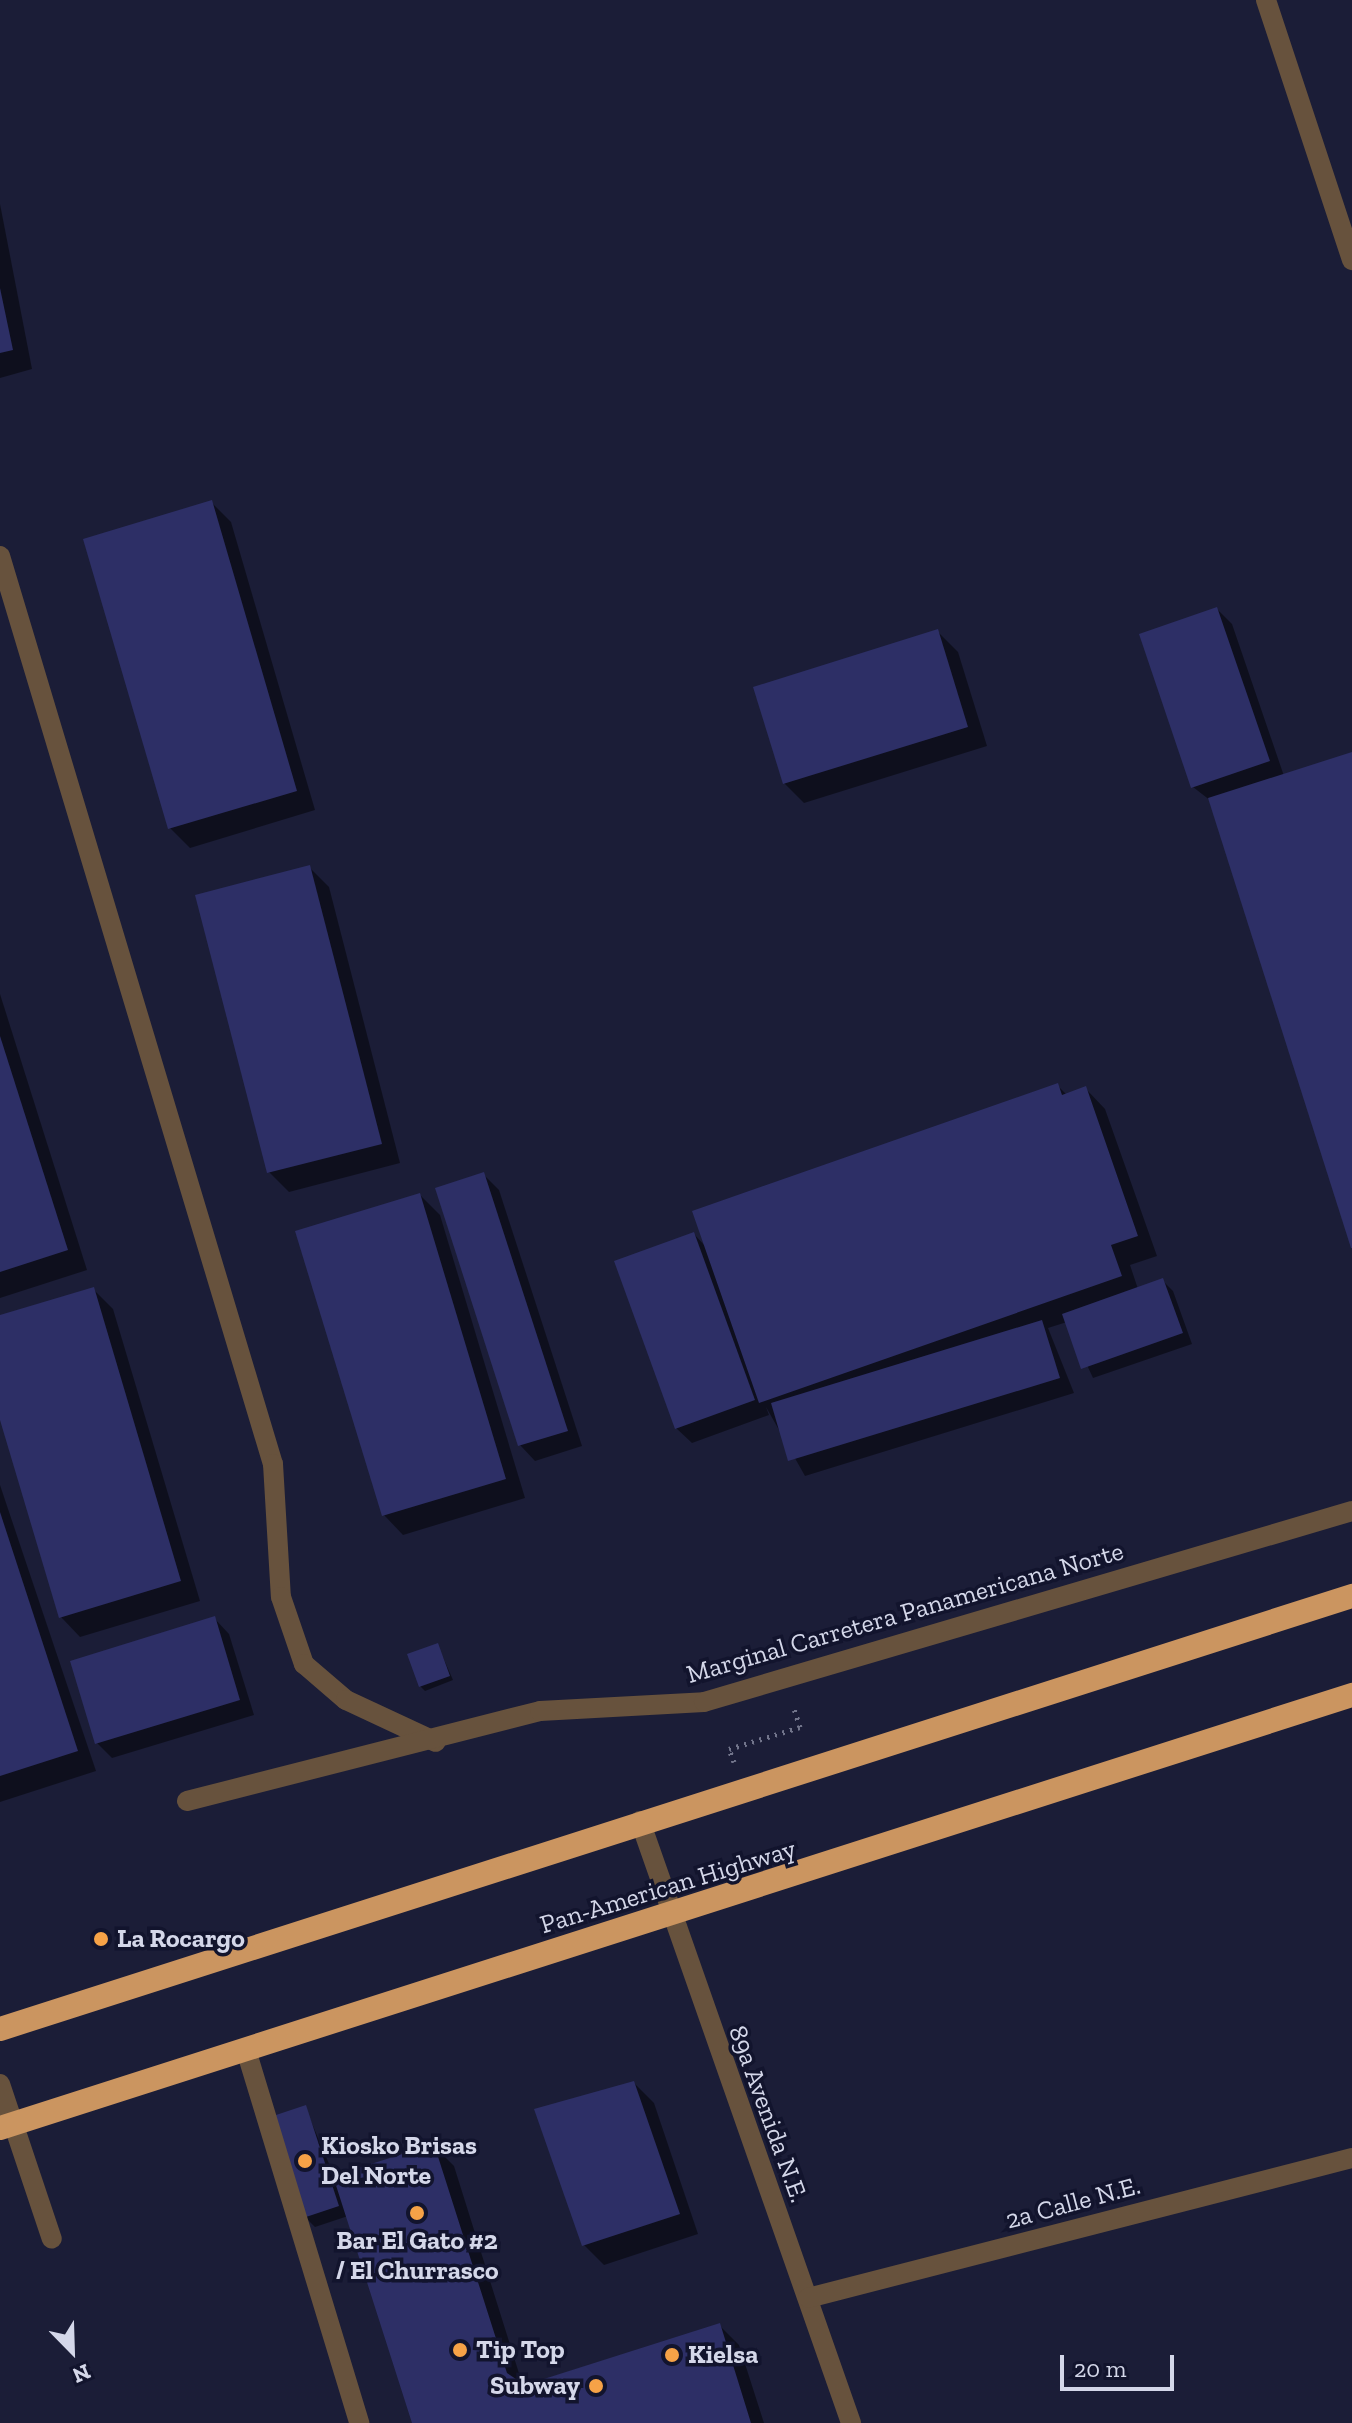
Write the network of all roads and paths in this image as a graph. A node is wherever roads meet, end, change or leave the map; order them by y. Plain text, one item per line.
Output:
1 (1266, 0) edge
2 (1352, 260) edge
3 (0, 556) edge
4 (1352, 1511) edge
5 (1352, 1596) edge
6 (784, 1678) junction
7 (1352, 1695) edge
8 (436, 1742) junction
9 (729, 1749) dead end
10 (187, 1801) dead end
11 (640, 1821) junction
12 (670, 1916) junction
13 (0, 2029) edge
14 (246, 2050) junction
15 (0, 2084) edge
16 (6, 2126) edge
17 (1352, 2158) edge
18 (52, 2239) dead end
19 (808, 2298) junction
20 (359, 2423) edge
21 (851, 2423) edge

1 - 2 street
3 - 8 street
4 - 6 street, Marginal Carretera Panamericana Norte
5 - 11 highway
6 - 8 street, Marginal Carretera Panamericana Norte
6 - 9 path
7 - 12 highway, Pan-American Highway
8 - 10 street, Marginal Carretera Panamericana Norte
11 - 12 street, 89a Avenida N.E.
11 - 13 highway
12 - 14 highway, Pan-American Highway
12 - 19 street, 89a Avenida N.E.
14 - 16 highway, Pan-American Highway
14 - 20 street
15 - 16 street
16 - 18 street
17 - 19 street, 2a Calle N.E.
19 - 21 street, 89a Avenida N.E.

